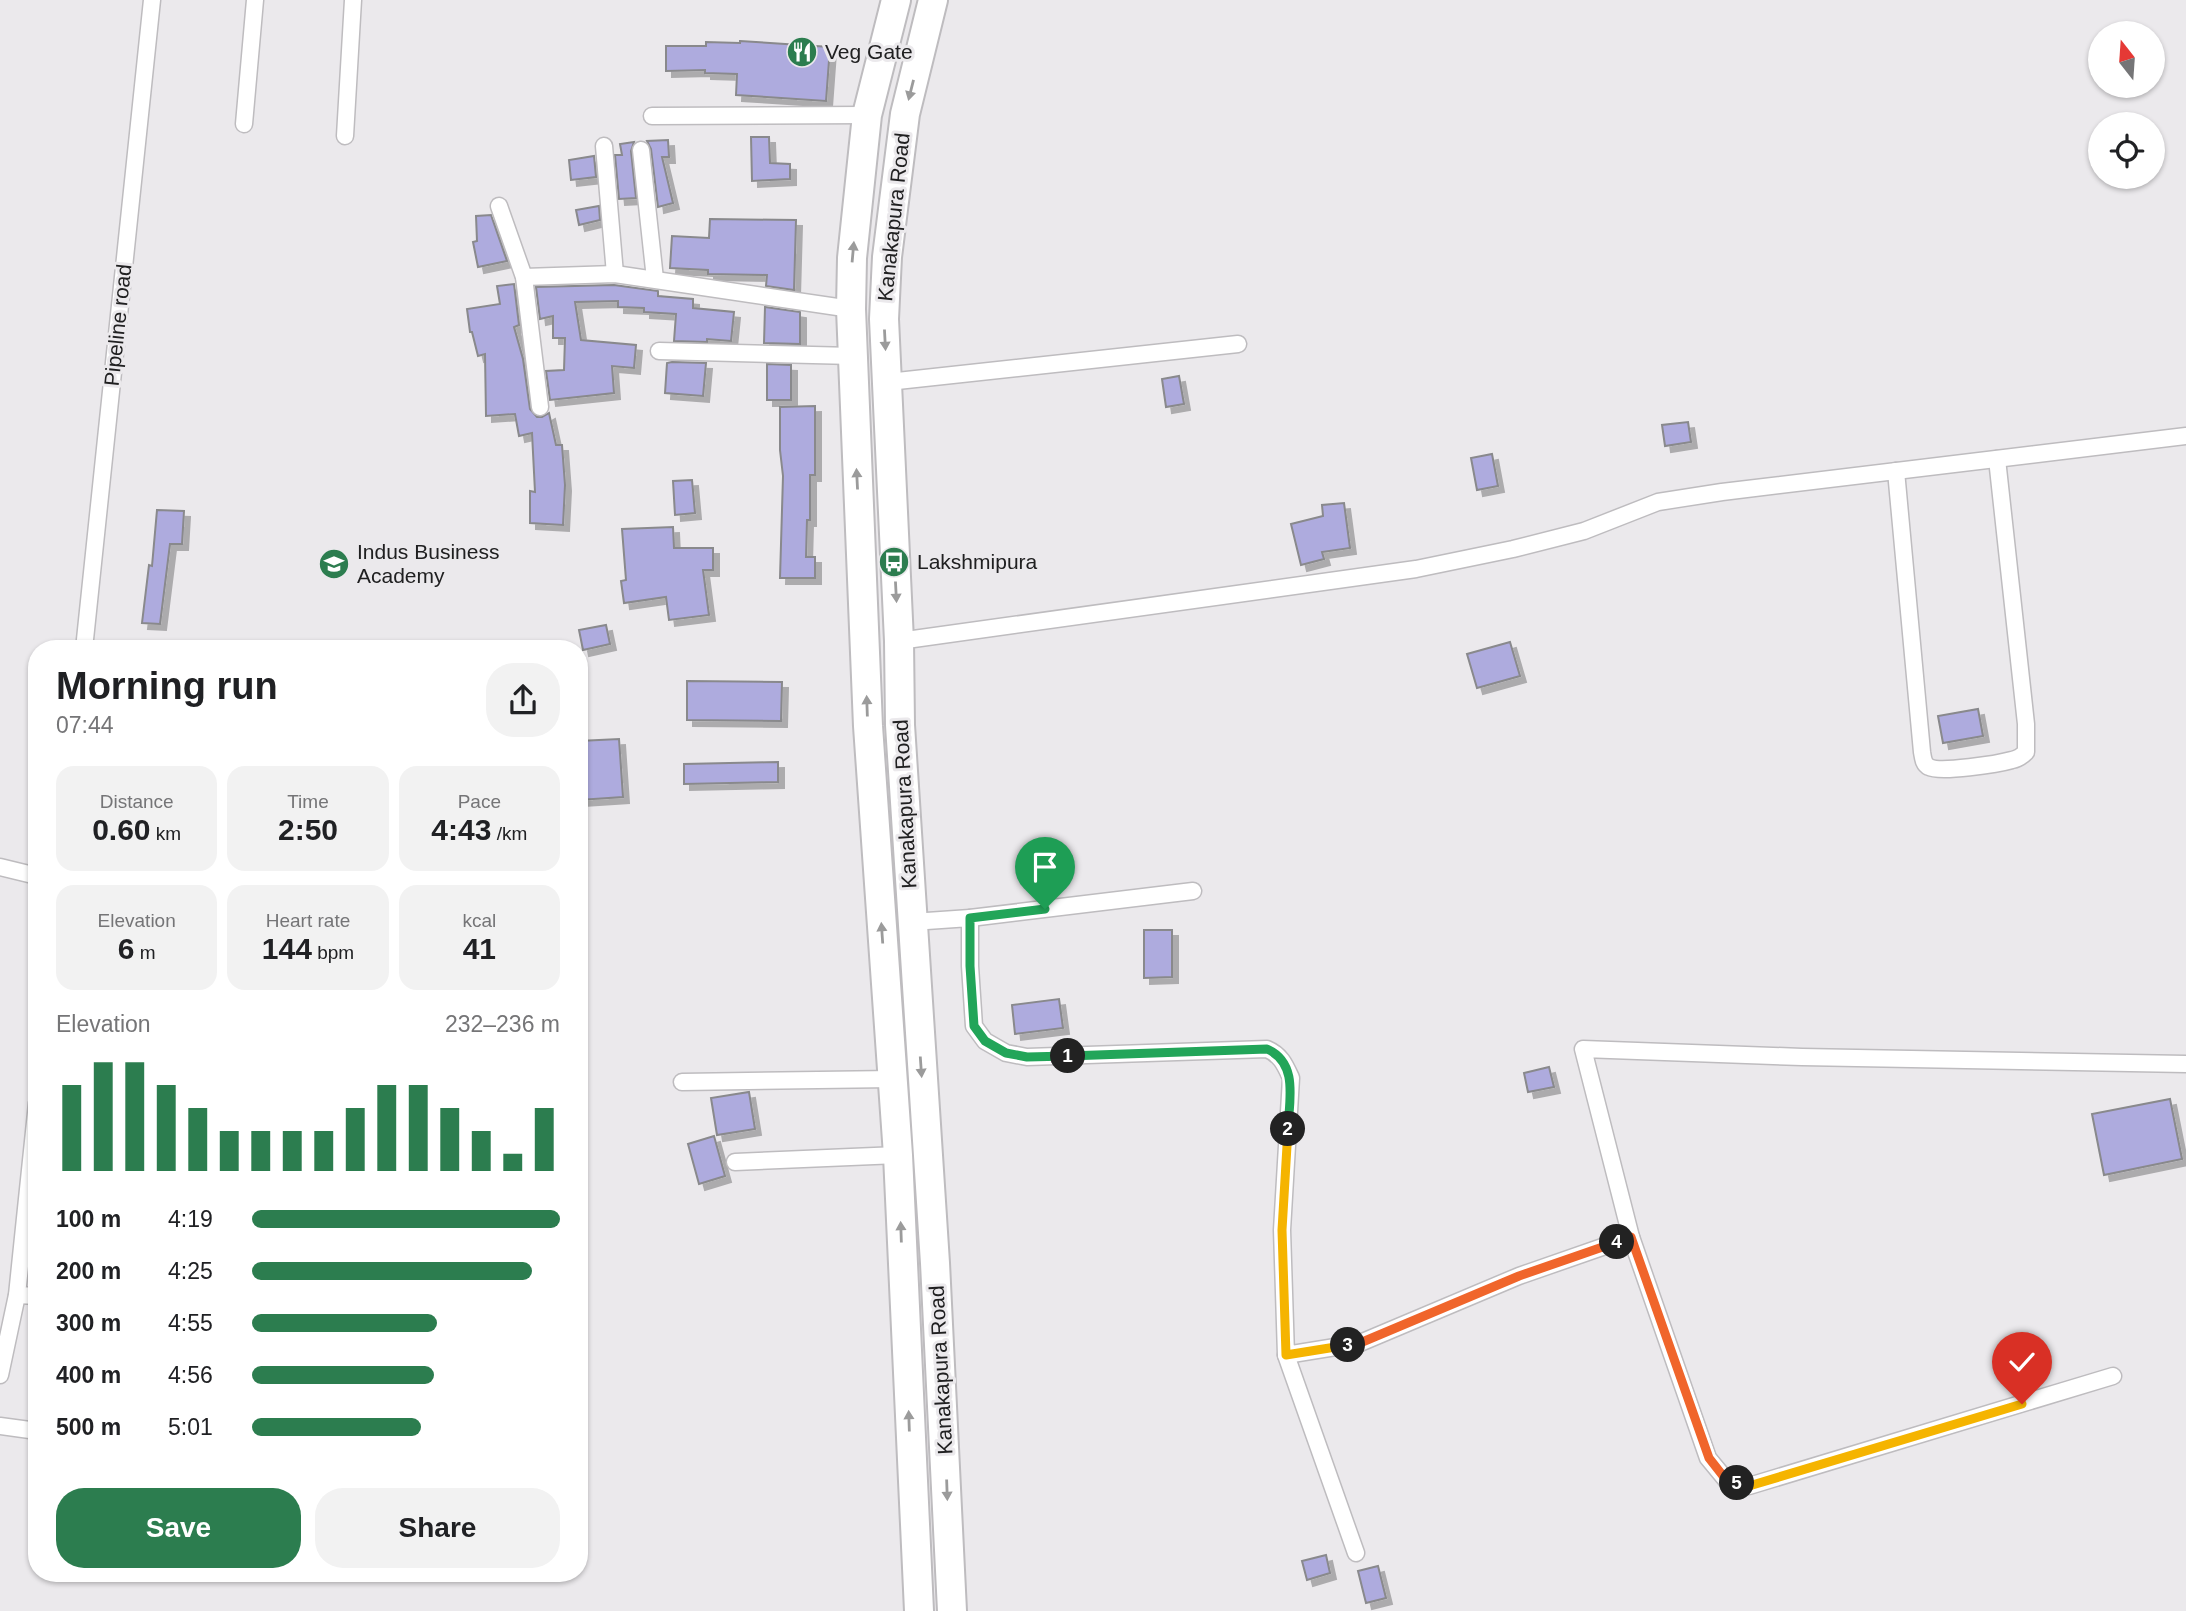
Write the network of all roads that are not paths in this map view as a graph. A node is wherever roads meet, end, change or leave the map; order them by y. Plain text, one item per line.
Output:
1 (152, 0) edge
2 (255, 0) edge
3 (353, 0) edge
4 (896, 0) edge
5 (933, 0) edge
6 (652, 116) dead end
7 (867, 116) junction
8 (244, 124) dead end
9 (345, 136) dead end
10 (604, 146) dead end
11 (641, 150) dead end
12 (499, 206) dead end
13 (615, 274) junction
14 (524, 277) junction
15 (655, 279) junction
16 (851, 309) junction
17 (1238, 344) dead end
18 (659, 351) dead end
19 (853, 356) junction
20 (888, 382) junction
21 (540, 407) dead end
22 (2186, 436) edge
23 (1997, 459) junction
24 (1896, 471) junction
25 (85, 640) edge
26 (899, 641) junction
27 (0, 867) edge
28 (28, 874) edge
29 (1193, 891) dead end
30 (970, 918) junction
31 (912, 922) junction
32 (917, 999) junction
33 (887, 1001) junction
34 (2186, 1064) edge
35 (892, 1079) junction
36 (682, 1082) dead end
37 (898, 1155) junction
38 (735, 1163) dead end
39 (28, 1189) edge
40 (1631, 1237) junction
41 (17, 1295) junction
42 (28, 1296) edge
43 (1286, 1355) junction
44 (0, 1375) edge
45 (2113, 1376) dead end
46 (0, 1426) edge
47 (28, 1430) edge
48 (1356, 1553) dead end
49 (919, 1611) edge
50 (952, 1611) edge

1 - 25 street, Pipeline road
2 - 8 street
3 - 9 street
4 - 7 highway, Kanakapura Road
5 -> 20 highway, Kanakapura Road
6 - 7 street
16 -> 7 highway, Kanakapura Road
10 - 13 street
11 - 15 street
12 - 14 street
13 - 14 street
13 - 15 street
14 - 21 street
15 - 16 street
16 - 19 highway, Kanakapura Road
17 - 20 street
18 - 19 street
33 -> 19 highway, Kanakapura Road
20 -> 26 highway, Kanakapura Road
22 - 23 street
23 - 24 street
23 - 24 street
24 - 26 street
26 - 31 highway, Kanakapura Road
27 - 28 street
29 - 30 street
30 - 31 street
30 - 43 street
31 - 32 highway, Kanakapura Road
32 - 33 highway
32 -> 50 highway, Kanakapura Road
33 - 35 highway, Kanakapura Road
34 - 40 street
35 - 36 street
35 - 37 highway, Kanakapura Road
37 - 38 street
49 -> 37 highway, Kanakapura Road
39 - 41 street
40 - 43 street
40 - 45 street
41 - 42 street
41 - 44 street
43 - 48 street
46 - 47 street

